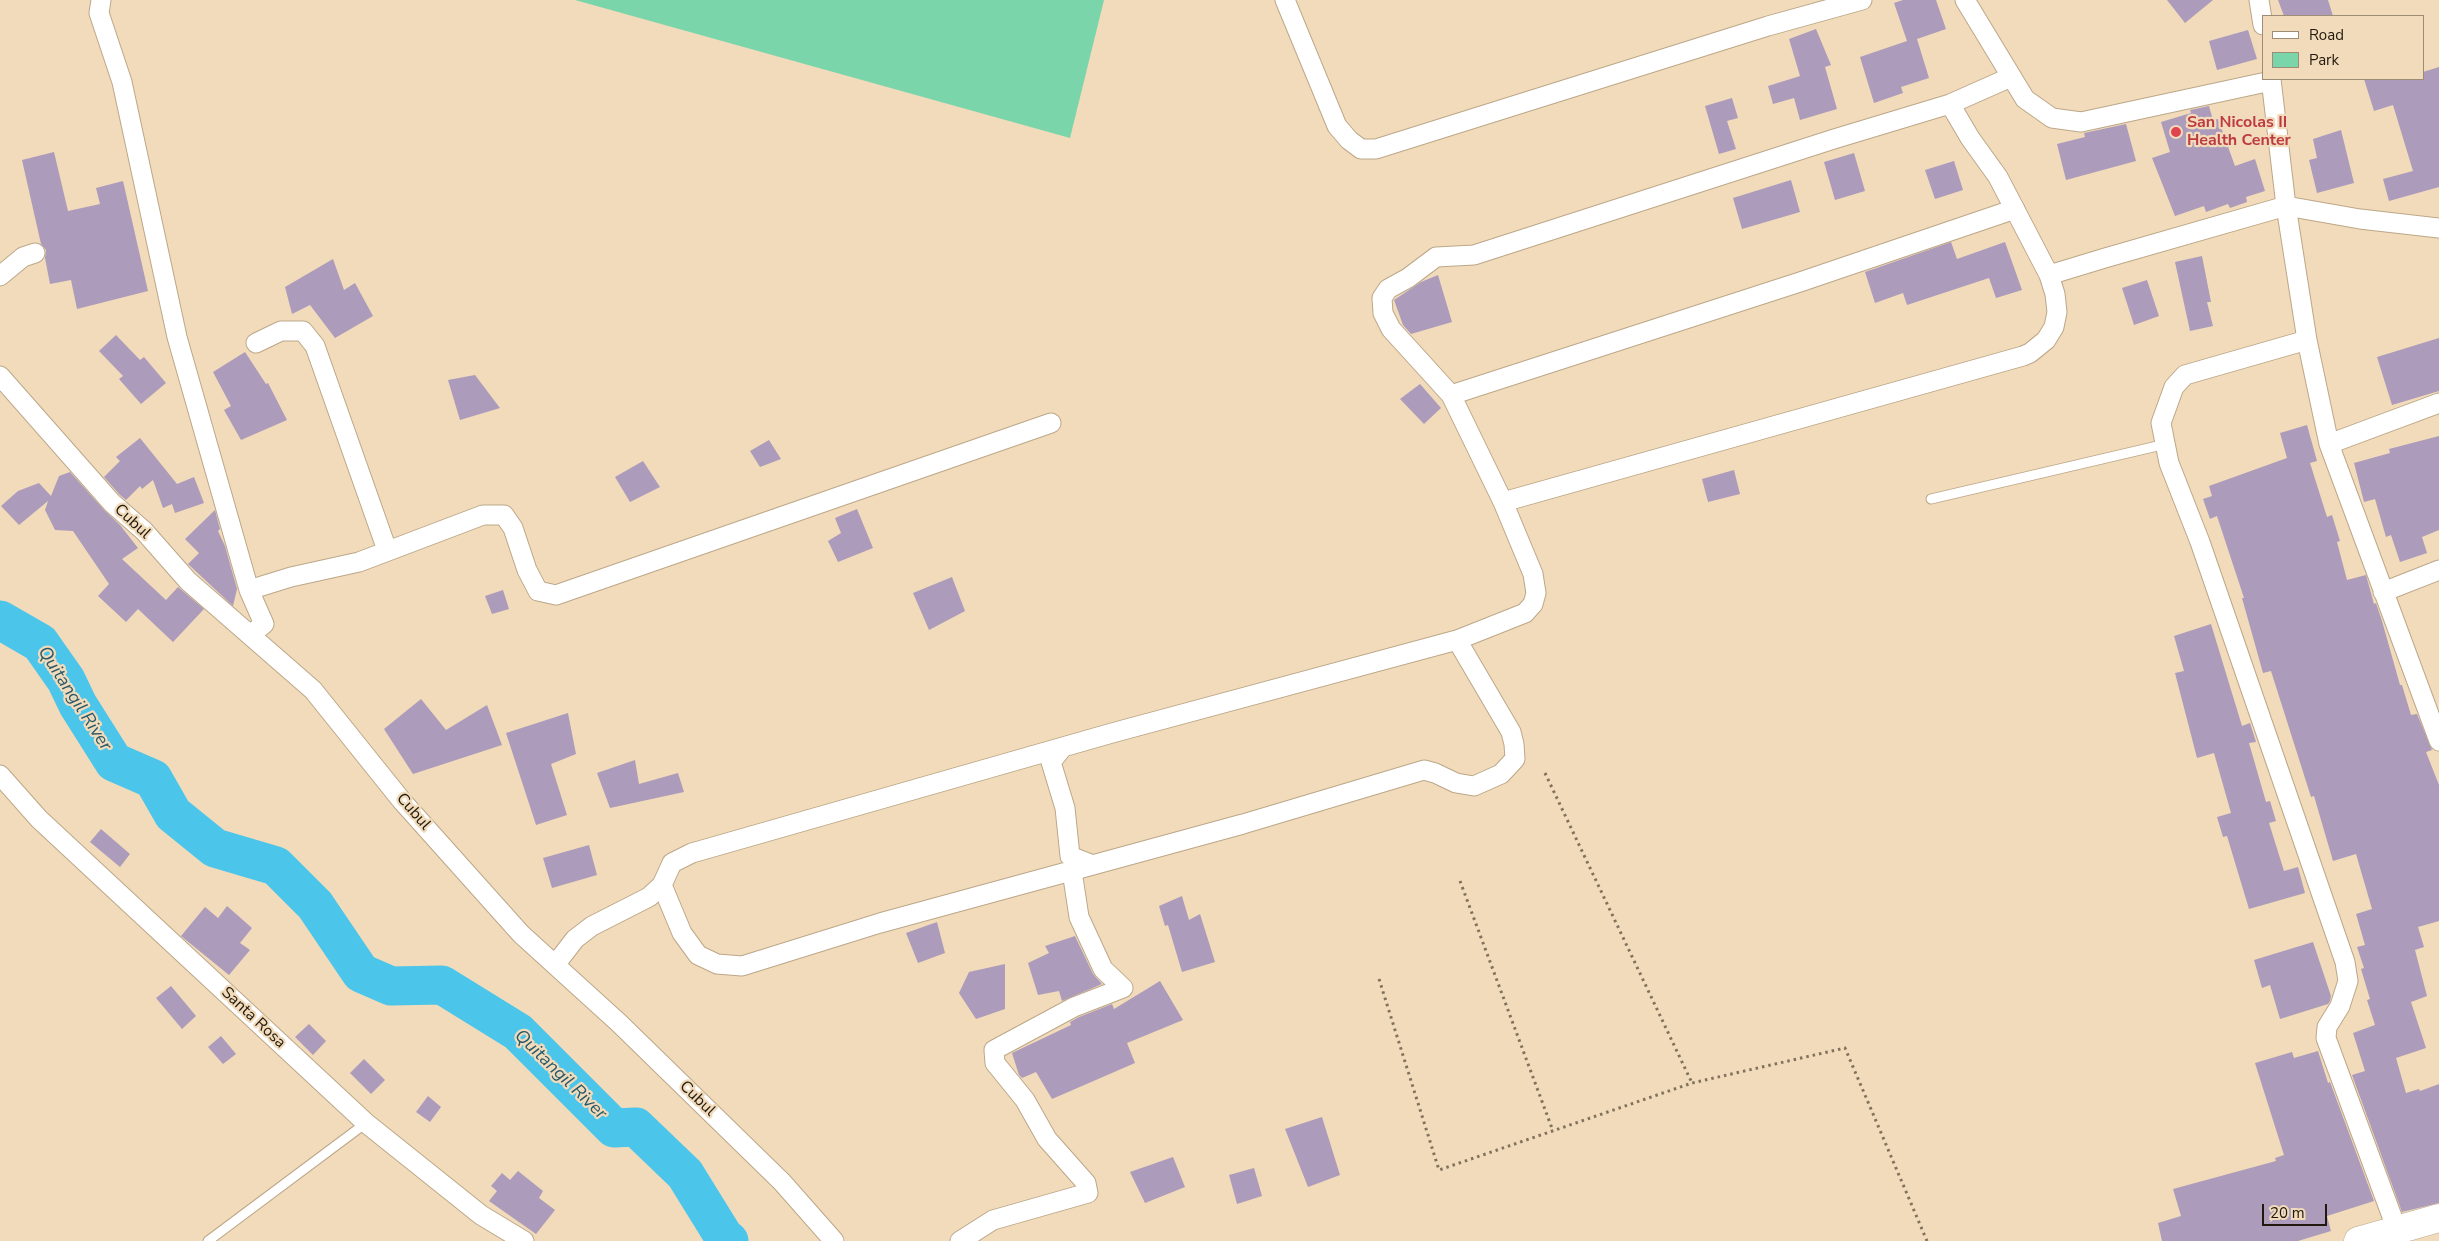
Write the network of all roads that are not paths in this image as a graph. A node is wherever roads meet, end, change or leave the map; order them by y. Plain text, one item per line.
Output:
1 (101, 0) edge
2 (1285, 0) edge
3 (1862, 0) edge
4 (1965, 0) edge
5 (2260, 0) edge
6 (2262, 17) edge
7 (2011, 77) junction
8 (2271, 80) edge
9 (1950, 104) junction
10 (2286, 206) junction
11 (2015, 209) junction
12 (2439, 228) edge
13 (35, 253) dead end
14 (2049, 275) junction
15 (0, 276) edge
16 (2307, 340) junction
17 (256, 343) dead end
18 (0, 376) edge
19 (1451, 395) junction
20 (2439, 403) edge
21 (1052, 423) dead end
22 (2166, 444) junction
23 (2329, 444) junction
24 (1930, 499) dead end
25 (1503, 502) junction
26 (387, 550) junction
27 (2439, 570) edge
28 (249, 590) junction
29 (2383, 592) junction
30 (250, 635) junction
31 (1457, 640) junction
32 (2438, 736) edge
33 (1063, 747) junction
34 (0, 775) edge
35 (1093, 865) junction
36 (1072, 871) junction
37 (662, 885) junction
38 (554, 965) junction
39 (366, 1123) junction
40 (2439, 1218) edge
41 (2399, 1235) edge
42 (208, 1241) edge
43 (524, 1241) edge
44 (834, 1241) edge
45 (960, 1241) edge
46 (2358, 1241) edge

1 - 28 street
2 - 3 street
4 - 7 street
5 - 6 street
7 - 8 street
7 - 9 street
8 - 10 street
9 - 11 street
9 - 19 street
10 - 12 street
10 - 14 street
10 - 16 street
11 - 14 street
11 - 19 street
13 - 15 street
14 - 25 street
16 - 22 street
16 - 23 street
17 - 26 street
18 - 30 street, Cubul
19 - 25 street
20 - 23 street
21 - 26 street
22 - 24 lane
22 - 41 street
23 - 29 street
25 - 31 street
26 - 28 street
27 - 29 street
28 - 30 street
29 - 32 street
30 - 38 street, Cubul
31 - 33 street
31 - 35 street
33 - 35 street
33 - 37 street
34 - 39 street, Santa Rosa
35 - 36 street
36 - 37 street
36 - 45 street
37 - 38 street
38 - 44 street, Cubul
39 - 42 lane
39 - 43 street, Santa Rosa
40 - 41 main road
41 - 46 main road

